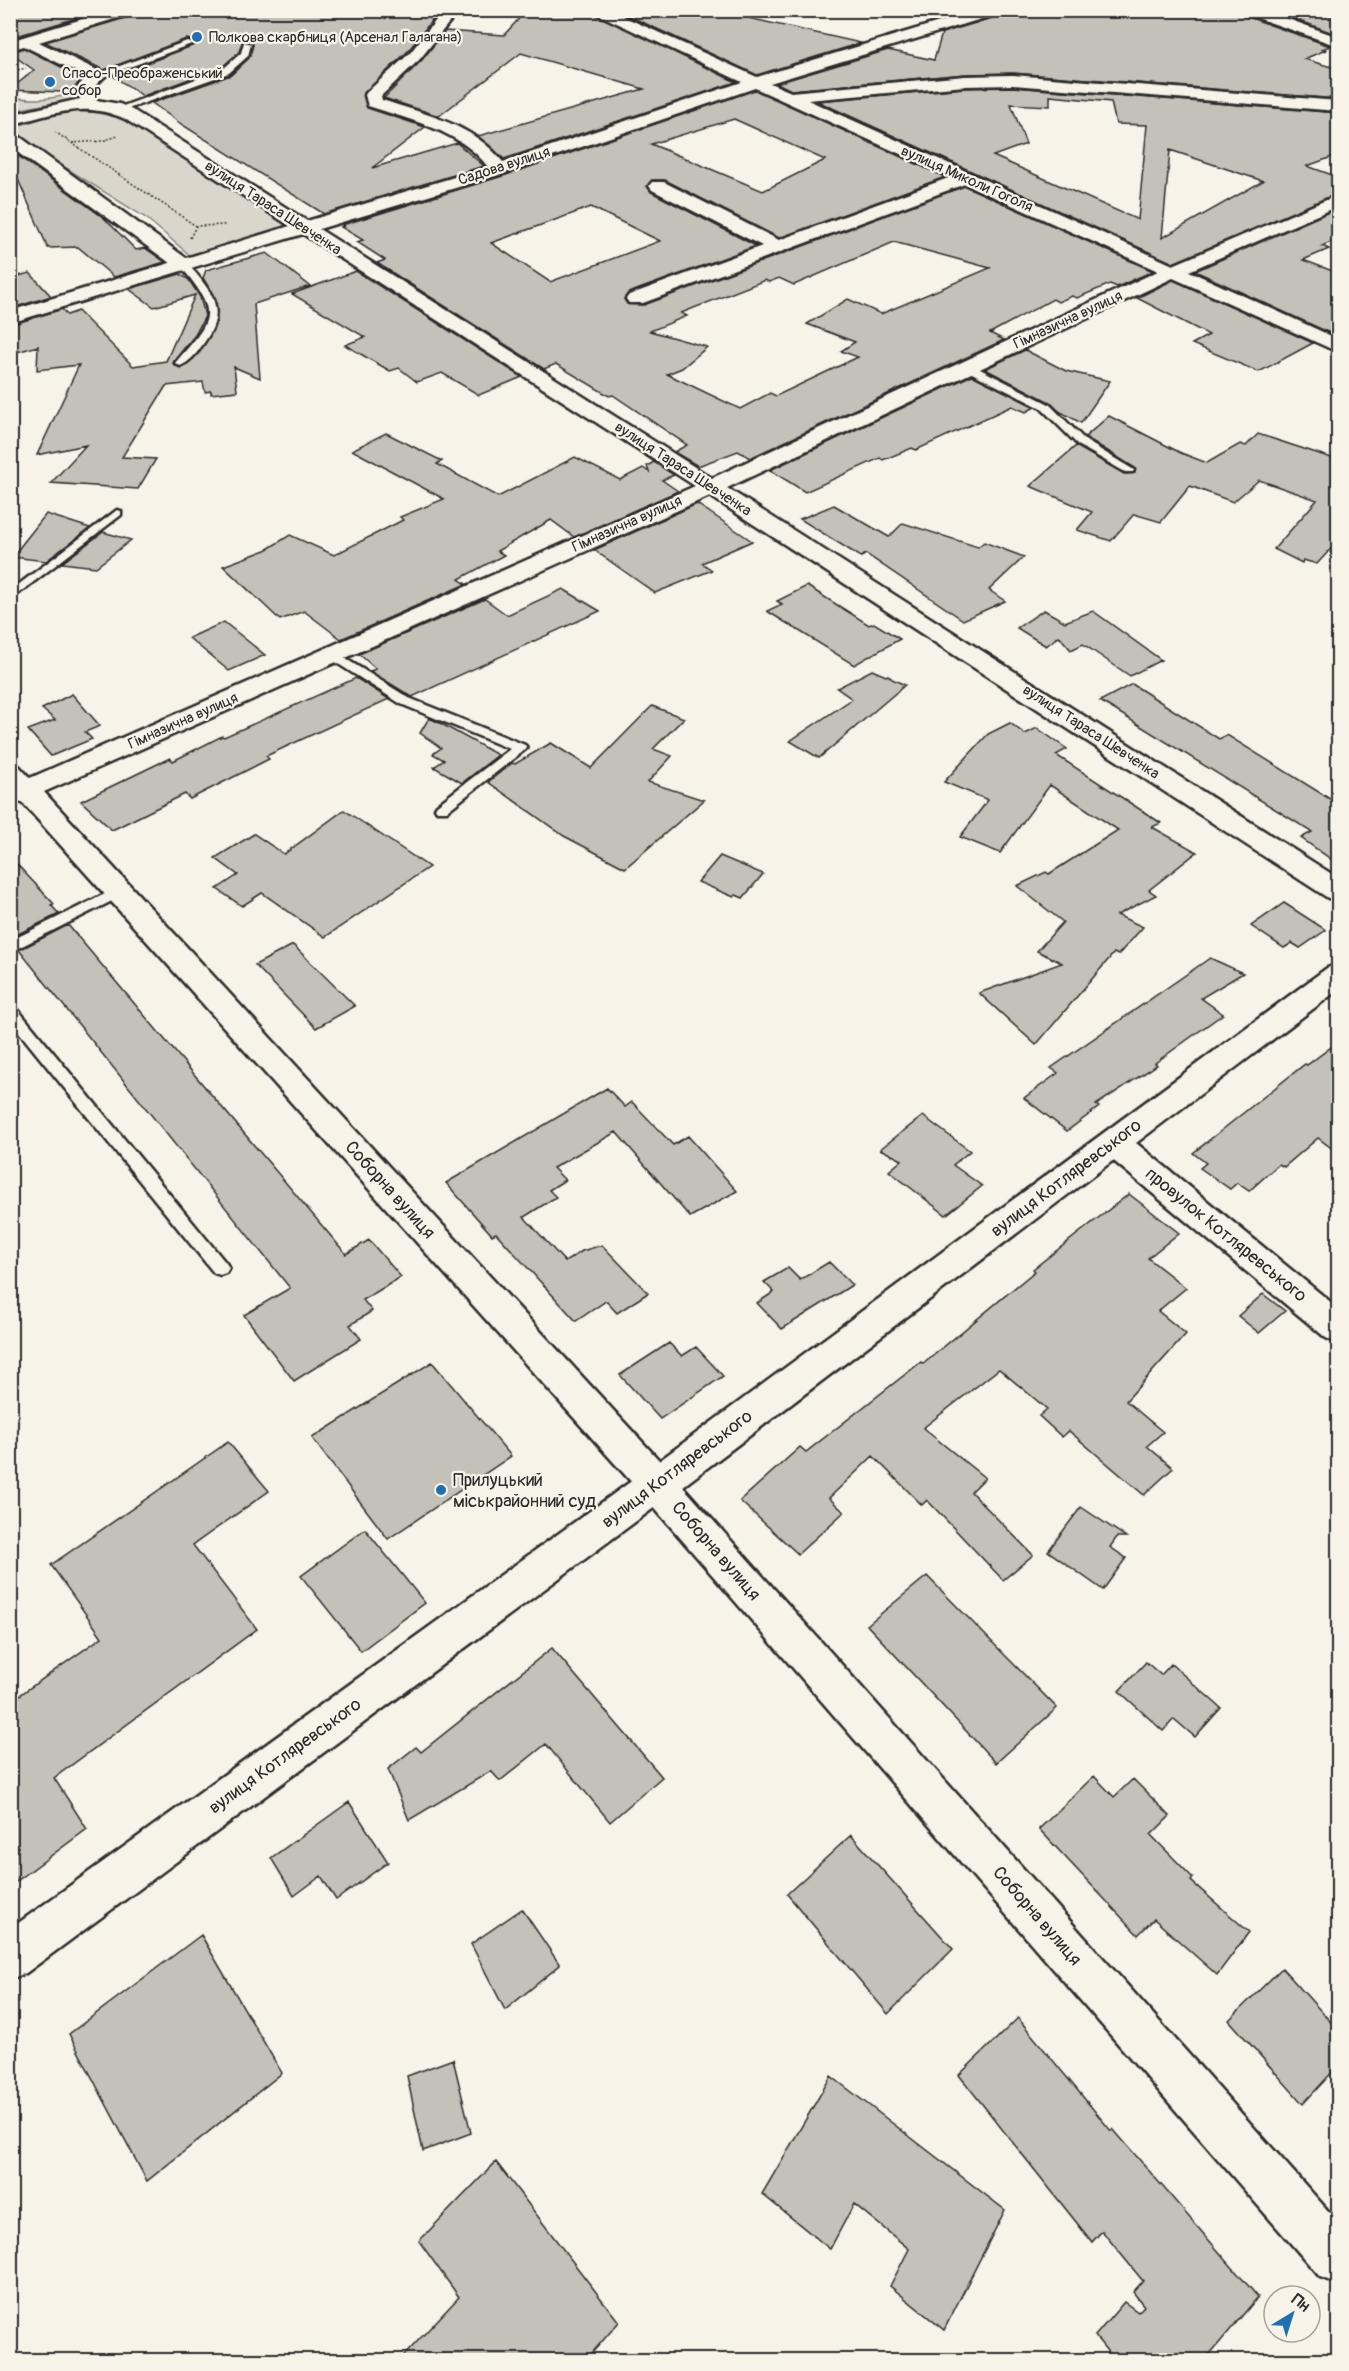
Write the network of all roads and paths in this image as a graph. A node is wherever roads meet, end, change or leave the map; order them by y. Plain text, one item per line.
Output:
1 (129, 10) edge
2 (452, 10) edge
3 (596, 10) edge
4 (996, 10) edge
5 (1248, 10) edge
6 (927, 14) dead end
7 (101, 15) edge
8 (954, 22) junction
9 (27, 42) junction
10 (1338, 42) edge
11 (190, 44) dead end
12 (247, 44) dead end
13 (10, 46) edge
14 (97, 76) junction
15 (754, 83) junction
16 (788, 98) junction
17 (90, 102) junction
18 (1338, 106) edge
19 (119, 109) junction
20 (20, 117) edge
21 (147, 128) junction
22 (10, 138) edge
23 (70, 144) junction
24 (499, 169) junction
25 (964, 178) junction
26 (658, 186) dead end
27 (1336, 202) edge
28 (196, 226) dead end
29 (305, 229) junction
30 (778, 246) junction
31 (184, 265) junction
32 (1172, 272) junction
33 (636, 299) dead end
34 (10, 317) edge
35 (1338, 346) edge
36 (180, 363) dead end
37 (968, 367) junction
38 (1129, 470) dead end
39 (711, 487) junction
40 (117, 513) dead end
41 (10, 597) edge
42 (333, 655) junction
43 (15, 786) edge
44 (442, 808) dead end
45 (1338, 891) edge
46 (118, 892) junction
47 (10, 946) edge
48 (1338, 975) edge
49 (10, 1010) edge
50 (1114, 1143) junction
51 (220, 1268) dead end
52 (1338, 1328) edge
53 (657, 1484) junction
54 (10, 1957) edge
55 (1338, 2259) edge

1 - 7 street
2 - 24 street
3 - 15 street, вулиця Миколи Гоголя
4 - 8 street, Садова вулиця
5 - 10 street
6 - 8 street
7 - 9 street
8 - 15 street, Садова вулиця
9 - 13 street
9 - 14 street
11 - 14 lane
12 - 19 lane
14 - 17 street
15 - 16 street, вулиця Миколи Гоголя
15 - 24 street, Садова вулиця
16 - 18 street
16 - 25 street, вулиця Миколи Гоголя
17 - 19 street, вулиця Тараса Шевченка
17 - 20 street, вулиця Тараса Шевченка
19 - 21 street, вулиця Тараса Шевченка
20 - 23 path
21 - 23 path
21 - 29 street, вулиця Тараса Шевченка
22 - 31 street
23 - 28 path
24 - 29 street, Садова вулиця
25 - 30 street
25 - 32 street, вулиця Миколи Гоголя
26 - 30 street
27 - 32 street, Гімназична вулиця
29 - 31 street, Садова вулиця
29 - 39 street, вулиця Тараса Шевченка
30 - 33 street
31 - 34 street, Садова вулиця
31 - 36 lane
32 - 35 street, вулиця Миколи Гоголя
32 - 37 street, Гімназична вулиця
37 - 38 lane
37 - 39 street, Гімназична вулиця
39 - 42 street, Гімназична вулиця
39 - 45 street, вулиця Тараса Шевченка
40 - 41 lane
42 - 43 street, Гімназична вулиця
42 - 44 lane
43 - 46 street, Соборна вулиця
46 - 47 lane
46 - 53 street, Соборна вулиця
48 - 50 street, вулиця Котляревського
49 - 51 lane
50 - 52 street, провулок Котляревського
50 - 53 street, вулиця Котляревського
53 - 54 street, вулиця Котляревського
53 - 55 street, Соборна вулиця

